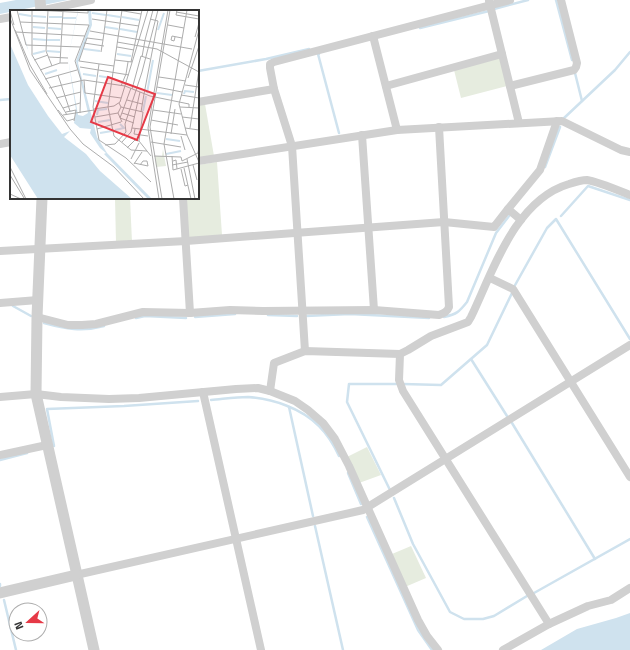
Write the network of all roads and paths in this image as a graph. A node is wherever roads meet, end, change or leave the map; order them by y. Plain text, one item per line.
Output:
1 (92, 0) edge
2 (510, 0) edge
3 (561, 0) edge
4 (489, 2) edge
5 (40, 8) edge
6 (10, 16) edge
7 (0, 19) edge
8 (373, 36) junction
9 (502, 54) junction
10 (386, 86) junction
11 (510, 86) junction
12 (274, 88) junction
13 (199, 102) edge
14 (557, 121) junction
15 (519, 123) junction
16 (439, 127) junction
17 (397, 130) junction
18 (362, 135) junction
19 (10, 142) edge
20 (0, 144) edge
21 (292, 146) junction
22 (630, 152) edge
23 (199, 162) edge
24 (630, 195) edge
25 (42, 199) edge
26 (183, 199) edge
27 (508, 209) junction
28 (521, 220) junction
29 (444, 222) junction
30 (368, 227) junction
31 (298, 232) junction
32 (186, 240) junction
33 (40, 250) junction
34 (0, 251) edge
35 (490, 278) junction
36 (38, 300) junction
37 (0, 303) edge
38 (301, 310) junction
39 (374, 310) junction
40 (190, 313) junction
41 (37, 316) junction
42 (630, 345) edge
43 (305, 351) junction
44 (400, 354) junction
45 (570, 382) junction
46 (270, 391) junction
47 (203, 392) junction
48 (36, 394) junction
49 (0, 396) edge
50 (47, 445) junction
51 (0, 455) edge
52 (445, 459) junction
53 (630, 477) edge
54 (368, 507) junction
55 (236, 539) junction
56 (76, 575) junction
57 (630, 588) edge
58 (0, 593) edge
59 (549, 624) junction
60 (94, 650) edge
61 (261, 650) edge
62 (438, 650) edge
63 (503, 650) edge

1 - 5 street
2 - 4 street
3 - 11 street
4 - 8 street
4 - 9 street
6 - 7 street
8 - 10 street
8 - 12 street
9 - 10 street
9 - 11 street
10 - 17 street
11 - 15 street
12 - 13 street
12 - 21 street
14 - 15 street
14 - 22 street
14 - 27 street
15 - 16 street
16 - 17 street
16 - 29 street
17 - 18 street
18 - 21 street
18 - 30 street
19 - 20 street
21 - 23 street
21 - 31 street
24 - 28 street
25 - 33 street
26 - 32 street
27 - 28 street
27 - 29 street
28 - 35 street
29 - 30 street
29 - 39 street
30 - 31 street
30 - 39 street
31 - 32 street
31 - 38 street
32 - 33 street
32 - 40 street
33 - 34 street
33 - 36 street
35 - 44 street
35 - 45 street
36 - 37 street
36 - 41 street
38 - 39 street
38 - 40 street
38 - 43 street
40 - 41 street
41 - 48 street
42 - 45 street
43 - 44 street
43 - 46 street
44 - 52 street
45 - 52 street
45 - 53 street
46 - 47 street
46 - 54 street
47 - 48 street
47 - 55 street
48 - 49 street
48 - 50 street
50 - 51 street
50 - 56 street
52 - 54 street
52 - 59 street
54 - 55 street
54 - 62 street
55 - 56 street
55 - 61 street
56 - 58 street
56 - 60 street
57 - 59 street
59 - 63 street

